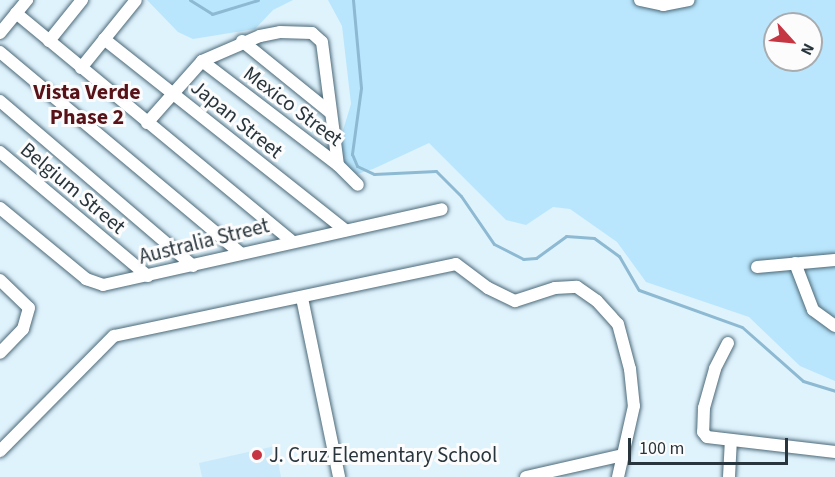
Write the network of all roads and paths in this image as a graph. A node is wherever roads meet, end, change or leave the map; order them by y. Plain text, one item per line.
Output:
1 (27, 0) edge
2 (82, 0) edge
3 (136, 0) edge
4 (640, 0) edge
5 (689, 0) edge
6 (16, 13) junction
7 (0, 33) edge
8 (104, 39) junction
9 (49, 41) junction
10 (242, 42) junction
11 (0, 52) edge
12 (202, 61) junction
13 (81, 68) junction
14 (171, 91) junction
15 (0, 101) edge
16 (331, 113) junction
17 (147, 123) junction
18 (0, 152) edge
19 (338, 165) junction
20 (358, 184) dead end
21 (0, 208) edge
22 (442, 209) dead end
23 (345, 230) junction
24 (290, 240) junction
25 (240, 253) junction
26 (835, 260) edge
27 (795, 263) junction
28 (193, 266) junction
29 (757, 267) dead end
30 (148, 276) junction
31 (0, 280) edge
32 (302, 298) junction
33 (835, 326) edge
34 (728, 343) dead end
35 (0, 353) edge
36 (731, 442) junction
37 (0, 451) edge
38 (835, 452) edge
39 (623, 455) junction
40 (339, 477) edge
41 (526, 477) edge
42 (618, 477) edge
43 (729, 477) edge

1 - 6 street
2 - 9 street
3 - 8 street
4 - 5 street
6 - 7 street
6 - 9 street
8 - 13 street
8 - 14 street, Japan Street
9 - 13 street
10 - 12 street
10 - 16 street
10 - 16 street
11 - 25 street
12 - 14 street
12 - 19 street, Mexico Street
13 - 17 street
14 - 17 street
14 - 23 street, Japan Street
15 - 28 street
16 - 19 street
17 - 24 street
18 - 30 street, Belgium Street
19 - 20 street, Mexico Street
21 - 30 street, Australia Street
22 - 23 street, Australia Street
23 - 24 street, Australia Street
24 - 25 street, Australia Street
25 - 28 street, Australia Street
26 - 27 street
27 - 29 street
27 - 33 street
28 - 30 street, Australia Street
31 - 35 street
32 - 37 street
32 - 39 street
32 - 40 street
34 - 36 street
36 - 38 street
36 - 43 street
39 - 41 street
39 - 42 street

